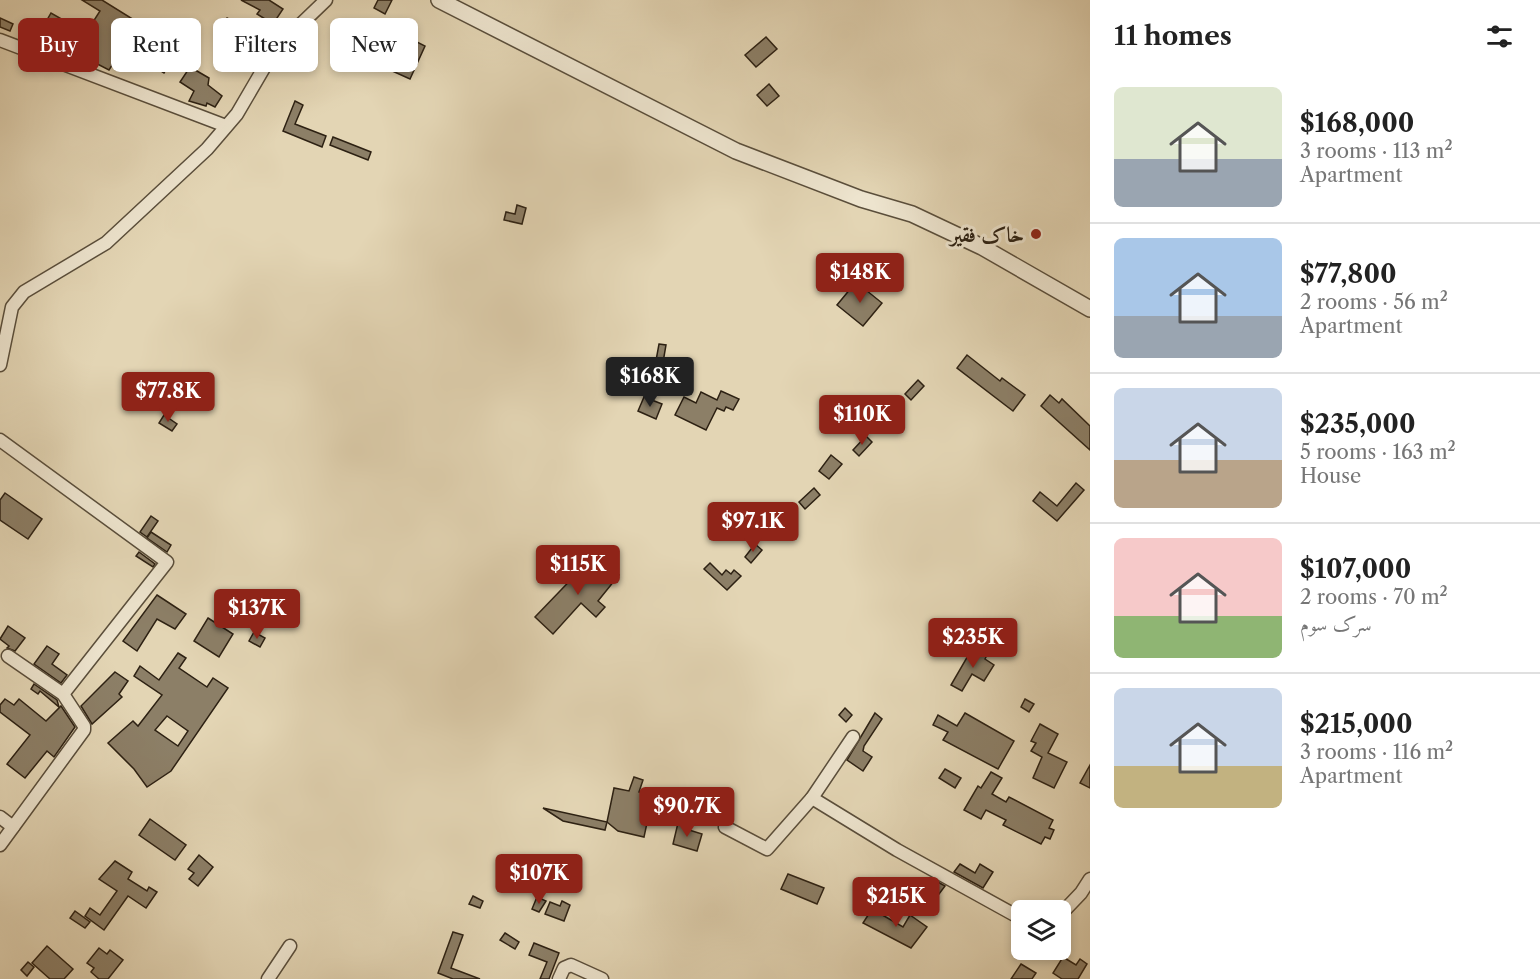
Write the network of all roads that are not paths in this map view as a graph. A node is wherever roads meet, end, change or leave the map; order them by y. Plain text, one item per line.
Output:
1 (326, 0) edge
2 (440, 0) edge
3 (0, 40) edge
4 (226, 126) junction
5 (1090, 309) edge
6 (0, 365) edge
7 (0, 440) edge
8 (8, 657) dead end
9 (63, 694) junction
10 (853, 737) dead end
11 (812, 798) junction
12 (0, 817) edge
13 (13, 827) junction
14 (725, 827) dead end
15 (0, 845) edge
16 (1090, 879) edge
17 (1071, 904) edge
18 (1011, 913) edge
19 (290, 946) dead end
20 (561, 973) edge
21 (268, 979) edge
22 (602, 979) edge

1 - 4 street
2 - 5 street
3 - 4 street
4 - 6 street
7 - 9 street
8 - 9 street
9 - 13 street
10 - 11 street
11 - 14 street
11 - 18 street
12 - 13 street
13 - 15 street
16 - 17 street
19 - 21 street
20 - 22 street

